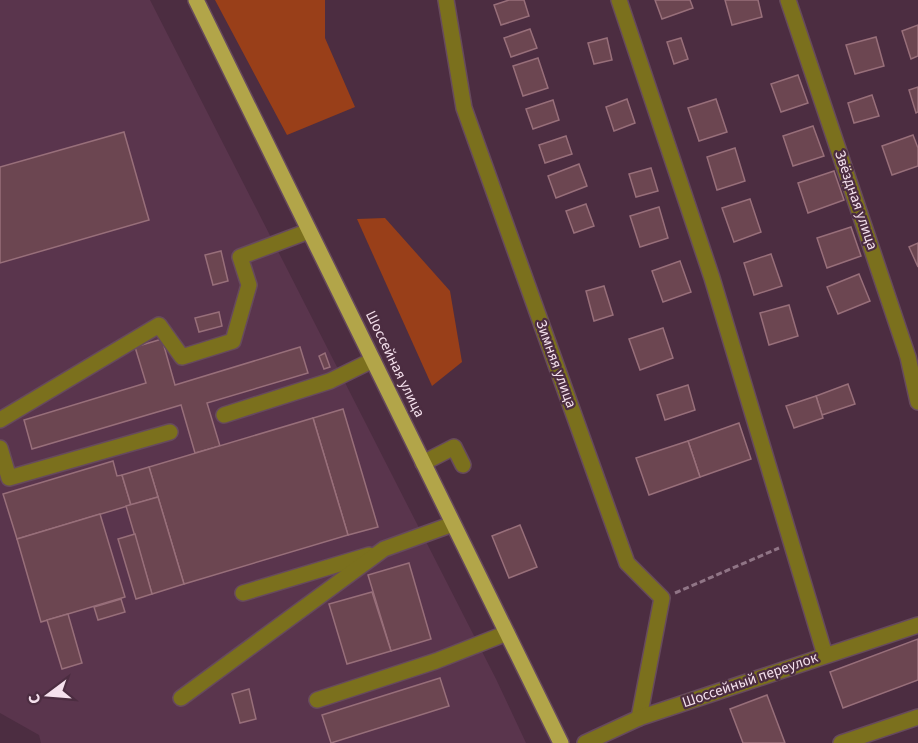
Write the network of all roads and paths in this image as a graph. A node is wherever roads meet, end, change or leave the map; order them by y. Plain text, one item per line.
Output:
1 (196, 0) edge
2 (446, 0) edge
3 (619, 0) edge
4 (788, 0) edge
5 (309, 231) junction
6 (373, 360) junction
7 (918, 402) edge
8 (224, 415) dead end
9 (0, 420) edge
10 (170, 432) dead end
11 (0, 448) edge
12 (423, 462) junction
13 (463, 465) dead end
14 (453, 524) junction
15 (792, 542) junction
16 (380, 552) junction
17 (243, 593) dead end
18 (662, 598) junction
19 (918, 625) edge
20 (507, 633) junction
21 (825, 655) junction
22 (182, 698) dead end
23 (317, 700) dead end
24 (918, 717) edge
25 (639, 718) junction
26 (561, 743) edge
27 (585, 743) edge
28 (841, 743) edge

1 - 5 main road, Шоссейная улица
2 - 18 street, Зимняя улица
3 - 15 street
4 - 7 street, Звёздная улица
5 - 6 main road, Шоссейная улица
5 - 9 street
6 - 8 street
6 - 12 main road, Шоссейная улица
10 - 11 street
12 - 13 street
12 - 14 main road, Шоссейная улица
14 - 16 street
14 - 20 main road, Шоссейная улица
15 - 18 path
15 - 21 street
16 - 17 street
16 - 22 street
18 - 25 street
19 - 21 street, Шоссейный переулок
20 - 23 street
20 - 26 main road, Шоссейная улица
21 - 25 street, Шоссейный переулок
24 - 28 street
25 - 27 street, Шоссейный переулок

